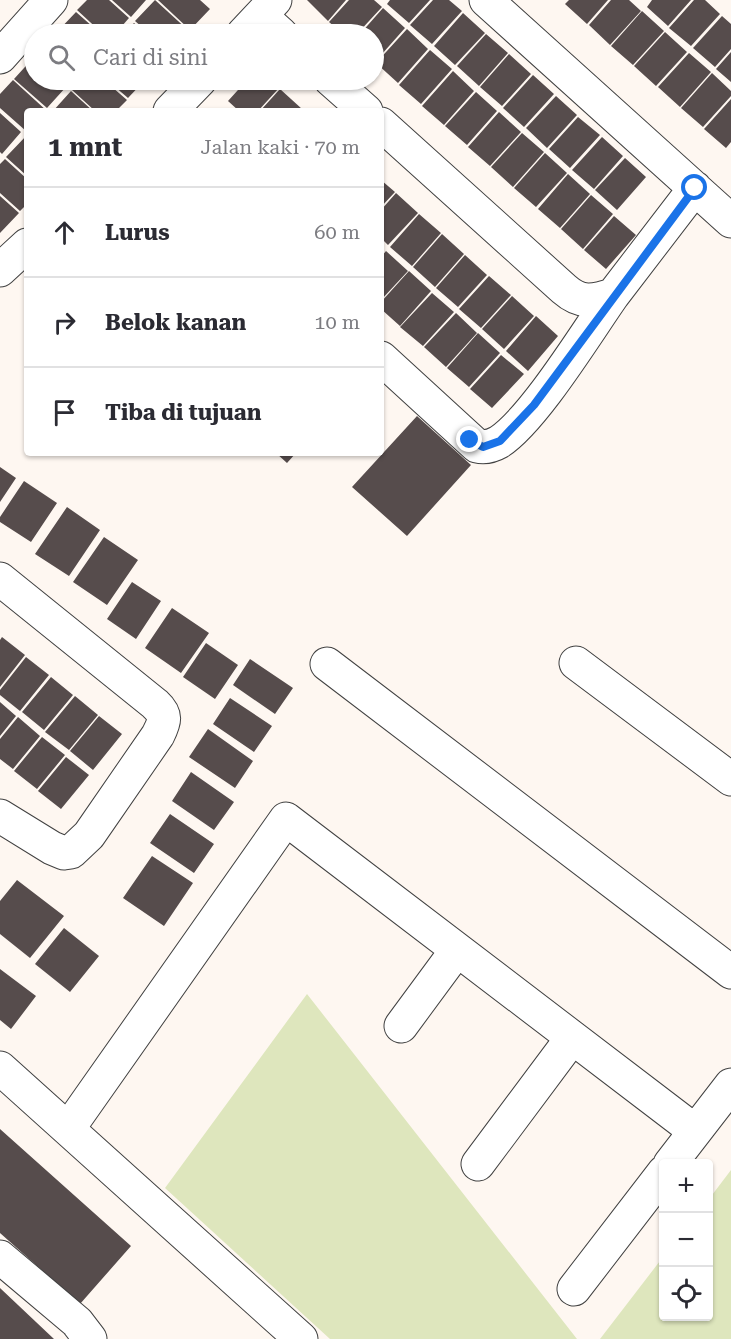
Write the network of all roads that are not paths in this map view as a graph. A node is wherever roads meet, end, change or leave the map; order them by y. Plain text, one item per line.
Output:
1 (51, 0) edge
2 (486, 0) edge
3 (30, 24) edge
4 (24, 30) edge
5 (0, 57) edge
6 (190, 90) edge
7 (342, 90) edge
8 (173, 108) edge
9 (363, 108) edge
10 (384, 127) edge
11 (695, 188) junction
12 (731, 221) edge
13 (24, 248) edge
14 (0, 270) edge
15 (613, 295) junction
16 (384, 361) edge
17 (0, 579) edge
18 (576, 663) dead end
19 (327, 664) dead end
20 (731, 780) edge
21 (0, 816) edge
22 (457, 950) junction
23 (731, 972) edge
24 (401, 1026) dead end
25 (572, 1038) junction
26 (0, 1068) edge
27 (731, 1085) edge
28 (68, 1129) junction
29 (695, 1131) junction
30 (674, 1159) edge
31 (478, 1164) dead end
32 (659, 1178) edge
33 (0, 1257) edge
34 (574, 1289) dead end
35 (90, 1339) edge
36 (301, 1339) edge

1 - 3 street
2 - 11 street
4 - 5 street
6 - 8 street
7 - 9 street
10 - 15 street
11 - 12 street
11 - 15 street
13 - 14 street
15 - 16 street
17 - 21 street
18 - 20 street
19 - 23 street
22 - 24 street
22 - 25 street
22 - 28 street
25 - 29 street
25 - 31 street
26 - 28 street
27 - 29 street
28 - 36 street
29 - 30 street
32 - 34 street
33 - 35 street

